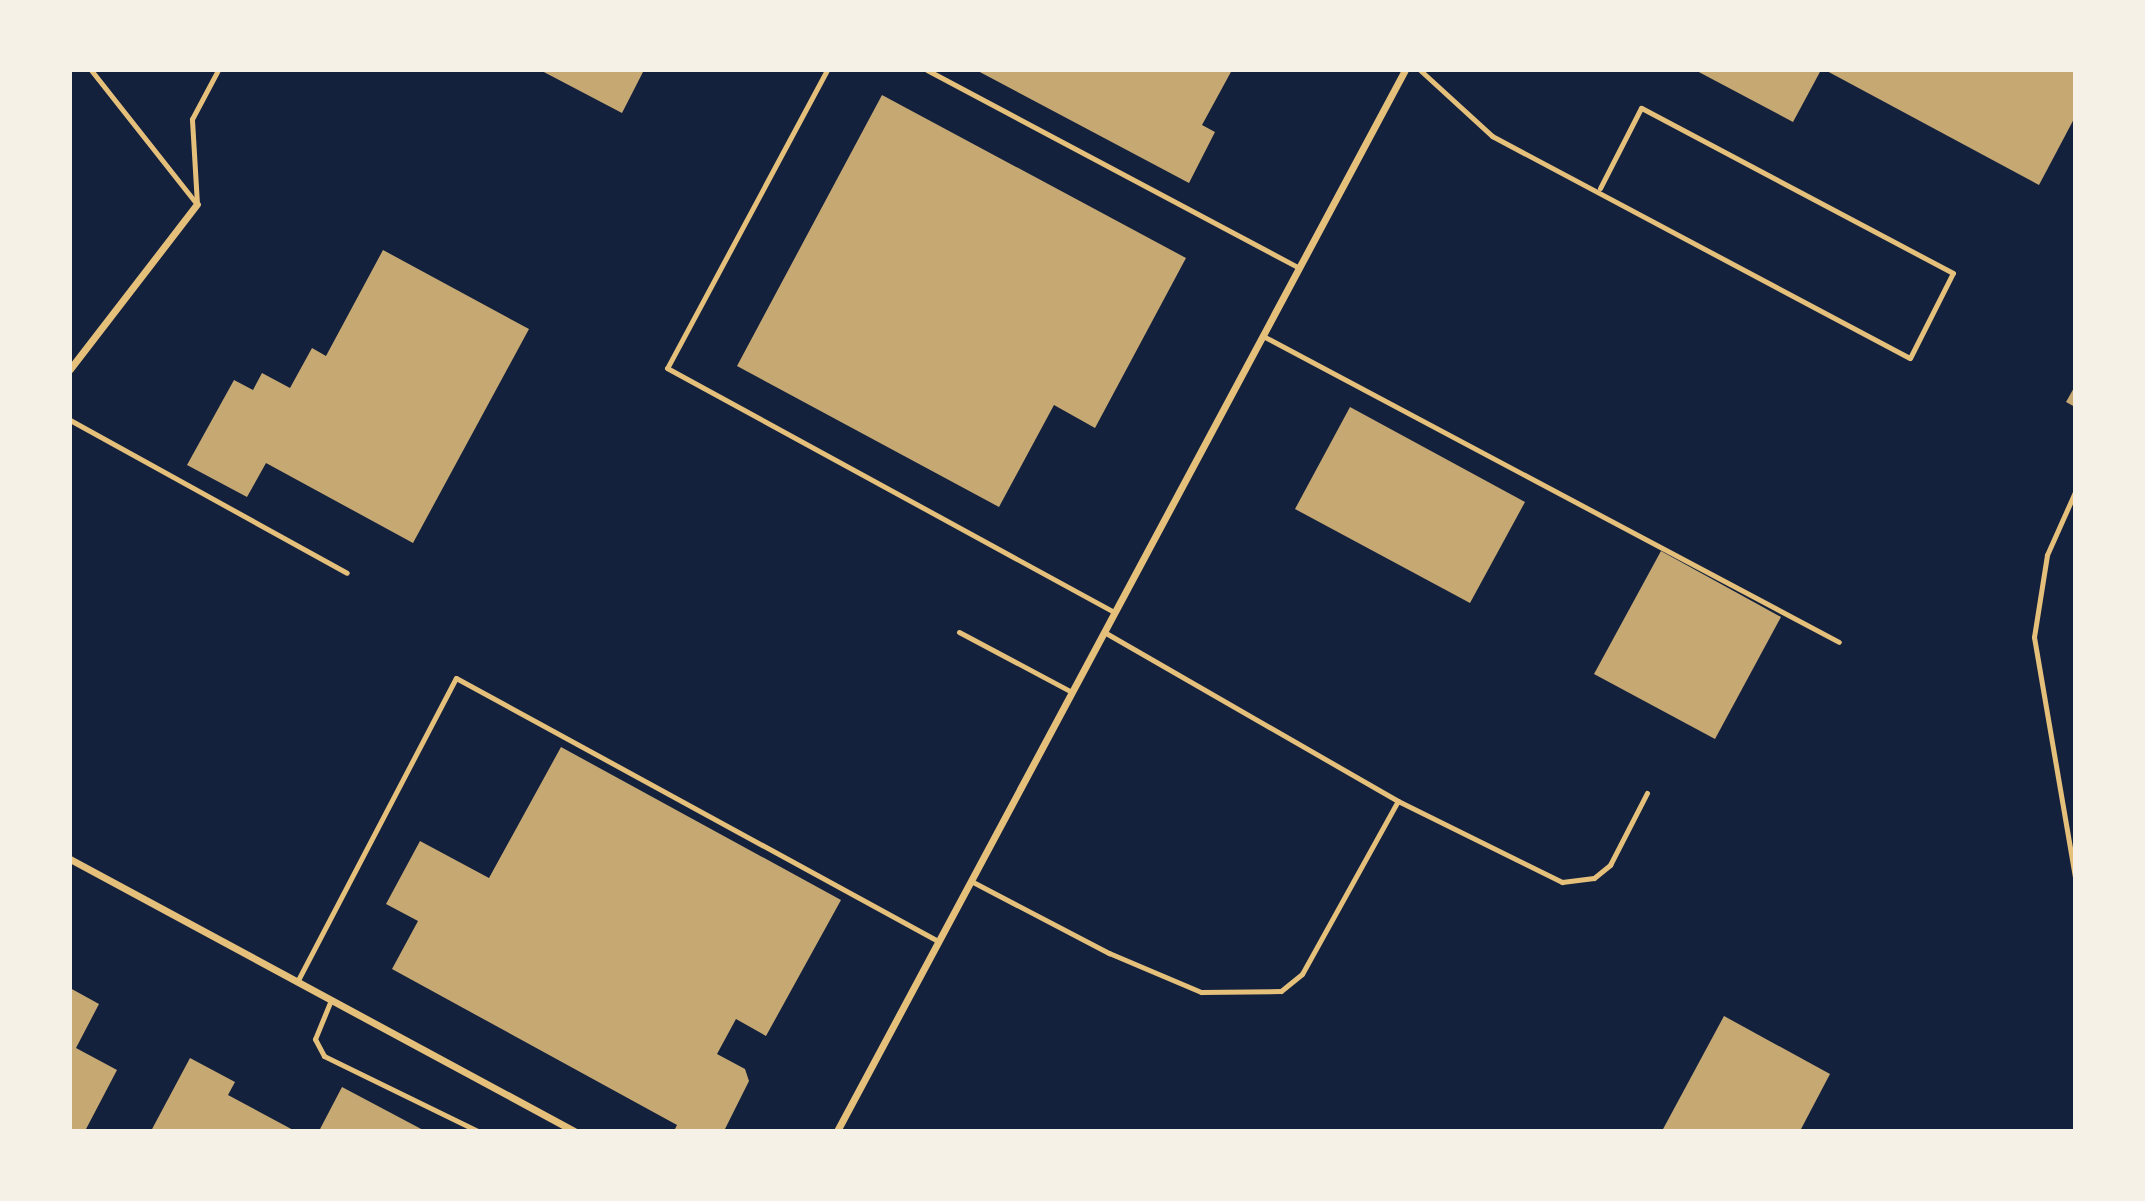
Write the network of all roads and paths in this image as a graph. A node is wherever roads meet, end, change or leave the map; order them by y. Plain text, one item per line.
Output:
1 (91, 70) edge
2 (218, 70) edge
3 (827, 70) edge
4 (928, 70) edge
5 (1405, 70) edge
6 (1420, 70) edge
7 (1600, 188) junction
8 (197, 204) junction
9 (1299, 268) junction
10 (1262, 336) junction
11 (70, 369) edge
12 (70, 420) edge
13 (2075, 492) edge
14 (347, 573) dead end
15 (1115, 612) junction
16 (958, 632) dead end
17 (1104, 632) junction
18 (1839, 642) dead end
19 (1072, 692) junction
20 (1647, 793) dead end
21 (1398, 801) junction
22 (70, 859) edge
23 (2075, 878) edge
24 (971, 881) junction
25 (938, 941) junction
26 (297, 982) junction
27 (331, 1000) junction
28 (478, 1131) edge
29 (574, 1131) edge
30 (837, 1131) edge

1 - 8 lane
2 - 8 lane
3 - 15 lane
4 - 9 lane
5 - 9 street
6 - 7 lane
7 - 7 lane
8 - 11 street
9 - 10 street
10 - 15 street
10 - 18 lane
12 - 14 lane
13 - 23 lane
15 - 17 street
16 - 19 lane
17 - 19 street
17 - 21 lane
19 - 24 street
20 - 21 lane
21 - 24 lane
22 - 26 street
24 - 25 street
25 - 26 lane
25 - 30 street
26 - 27 street
27 - 28 lane
27 - 29 street

